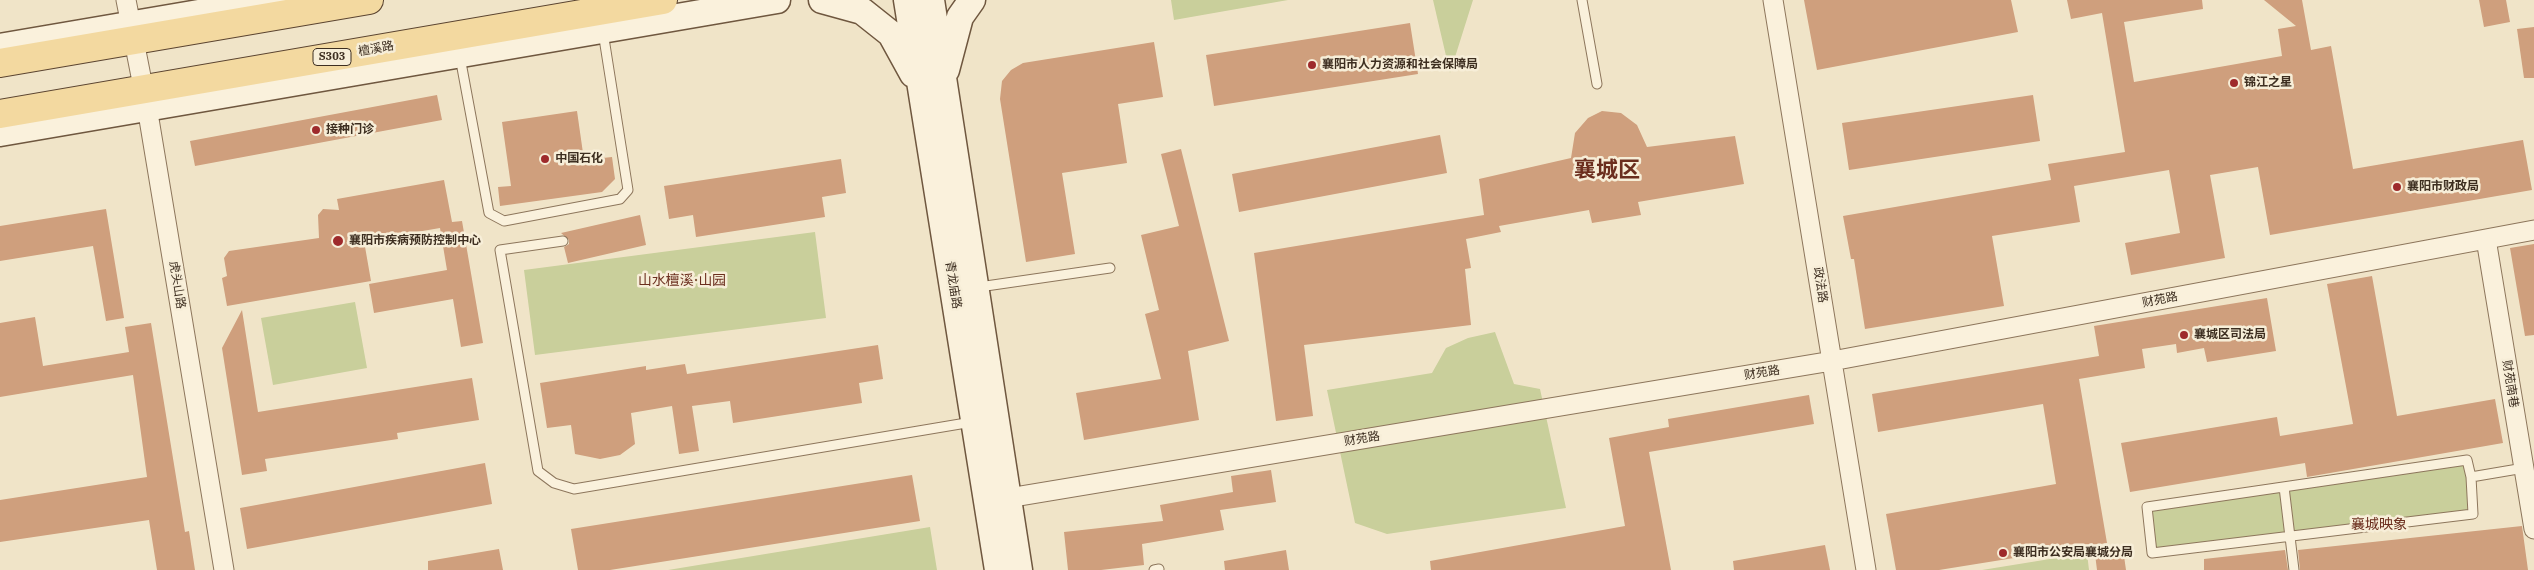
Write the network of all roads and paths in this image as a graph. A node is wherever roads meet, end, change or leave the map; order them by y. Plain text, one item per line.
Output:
1 (275, 0) edge
2 (369, 0) edge
3 (663, 0) edge
4 (777, 0) edge
5 (822, 0) edge
6 (907, 0) edge
7 (931, 0) edge
8 (972, 0) edge
9 (1582, 0) edge
10 (1773, 0) edge
11 (131, 21) edge
12 (602, 30) junction
13 (0, 47) edge
14 (460, 54) junction
15 (0, 63) edge
16 (1596, 84) dead end
17 (932, 85) junction
18 (146, 98) junction
19 (0, 114) edge
20 (0, 133) edge
21 (2534, 230) edge
22 (2486, 239) junction
23 (563, 241) dead end
24 (1110, 268) dead end
25 (965, 289) junction
26 (1832, 361) junction
27 (974, 422) junction
28 (2524, 468) junction
29 (2471, 477) junction
30 (2284, 487) junction
31 (997, 500) junction
32 (2534, 529) edge
33 (2291, 536) junction
34 (224, 570) edge
35 (998, 570) edge
36 (1019, 570) edge
37 (1866, 570) edge
38 (2294, 570) edge

1 - 11 street
2 - 11 main road
3 - 18 main road, 檀溪路 / S303
4 - 12 street
5 - 17 street
6 - 17 street, 青龙庙路
7 - 17 street, 青龙庙路
8 - 17 street
9 - 16 lane
10 - 26 street, 政法路
11 - 13 street
11 - 15 main road
11 - 18 street, 虎头山路
12 - 14 street
12 - 14 lane
14 - 18 street
17 - 25 street, 青龙庙路
18 - 19 main road, 檀溪路 / S303
18 - 20 street
18 - 34 street, 虎头山路
21 - 22 street, 财苑路
22 - 26 street, 财苑路
22 - 28 street, 财苑南巷
23 - 27 lane
24 - 25 lane
25 - 27 street, 青龙庙路
25 - 31 street, 青龙庙路
26 - 31 street, 财苑路
26 - 37 street, 政法路
27 - 31 street, 青龙庙路
28 - 29 lane
28 - 32 street, 财苑南巷
29 - 30 lane
29 - 33 lane
30 - 33 lane
30 - 33 lane
31 - 35 street, 青龙庙路
31 - 36 street, 青龙庙路
33 - 38 lane

